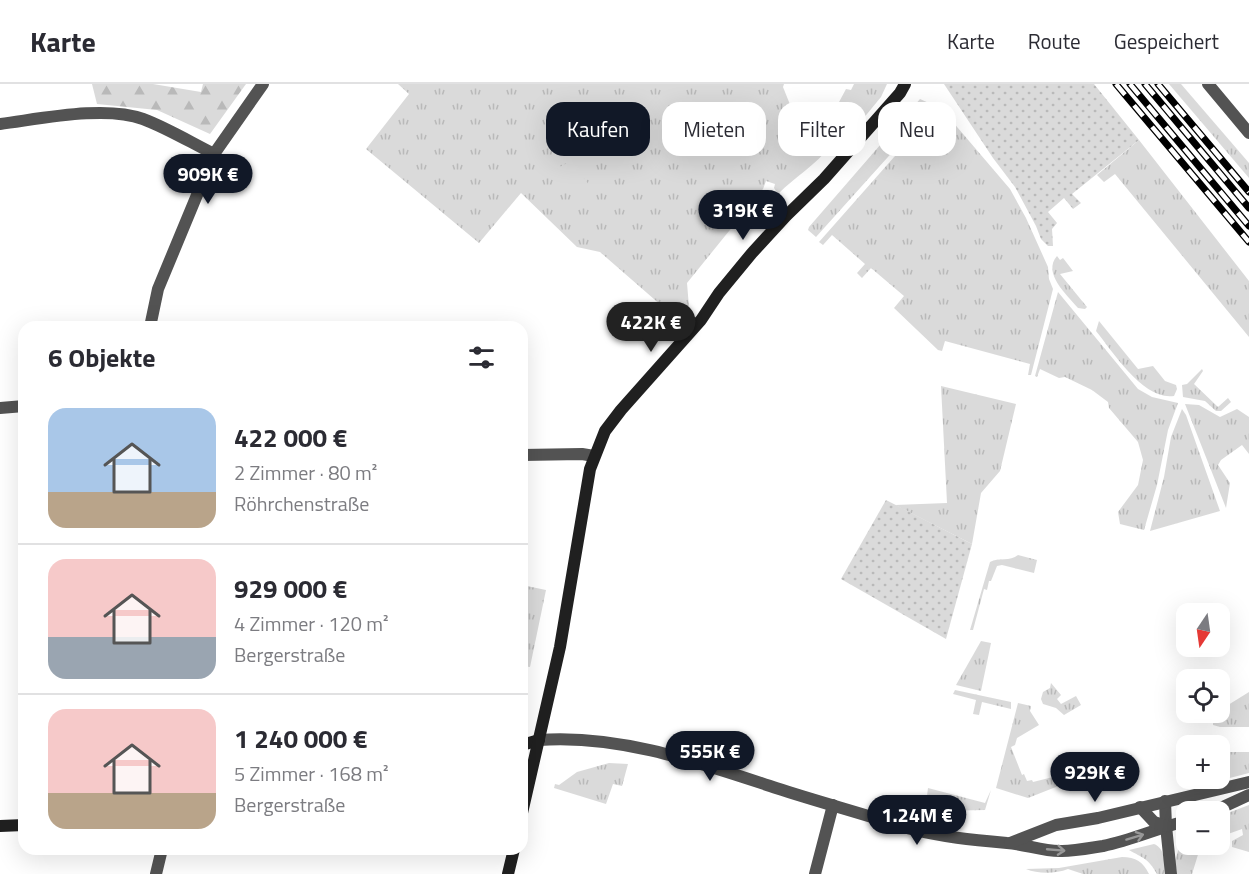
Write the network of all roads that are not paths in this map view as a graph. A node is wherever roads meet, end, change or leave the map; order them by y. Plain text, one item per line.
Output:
1 (264, 84) edge
2 (905, 84) edge
3 (1208, 84) edge
4 (0, 124) edge
5 (1249, 133) edge
6 (214, 154) junction
7 (151, 321) edge
8 (18, 406) edge
9 (0, 408) edge
10 (528, 455) edge
11 (594, 456) junction
12 (539, 740) junction
13 (528, 743) edge
14 (1249, 782) edge
15 (528, 787) edge
16 (1249, 795) edge
17 (1165, 801) junction
18 (1230, 804) edge
19 (832, 806) junction
20 (1140, 807) junction
21 (1176, 823) edge
22 (18, 825) edge
23 (0, 826) edge
24 (1166, 826) junction
25 (1009, 843) junction
26 (161, 855) edge
27 (513, 855) edge
28 (156, 874) edge
29 (508, 874) edge
30 (815, 874) edge
31 (1172, 874) edge

1 - 6 street
2 - 11 main road
3 - 5 street
4 - 6 street
6 - 7 street
8 - 9 street
10 - 11 street
11 - 12 main road
12 - 13 main road
12 - 15 main road
12 - 19 street
14 - 17 street
16 - 18 street
17 - 20 street
17 - 24 street
19 - 25 street
19 - 30 street
20 - 24 street
20 - 25 street
21 - 24 street
22 - 23 main road
25 -> 24 street
24 - 31 street
26 - 28 street
27 - 29 main road

